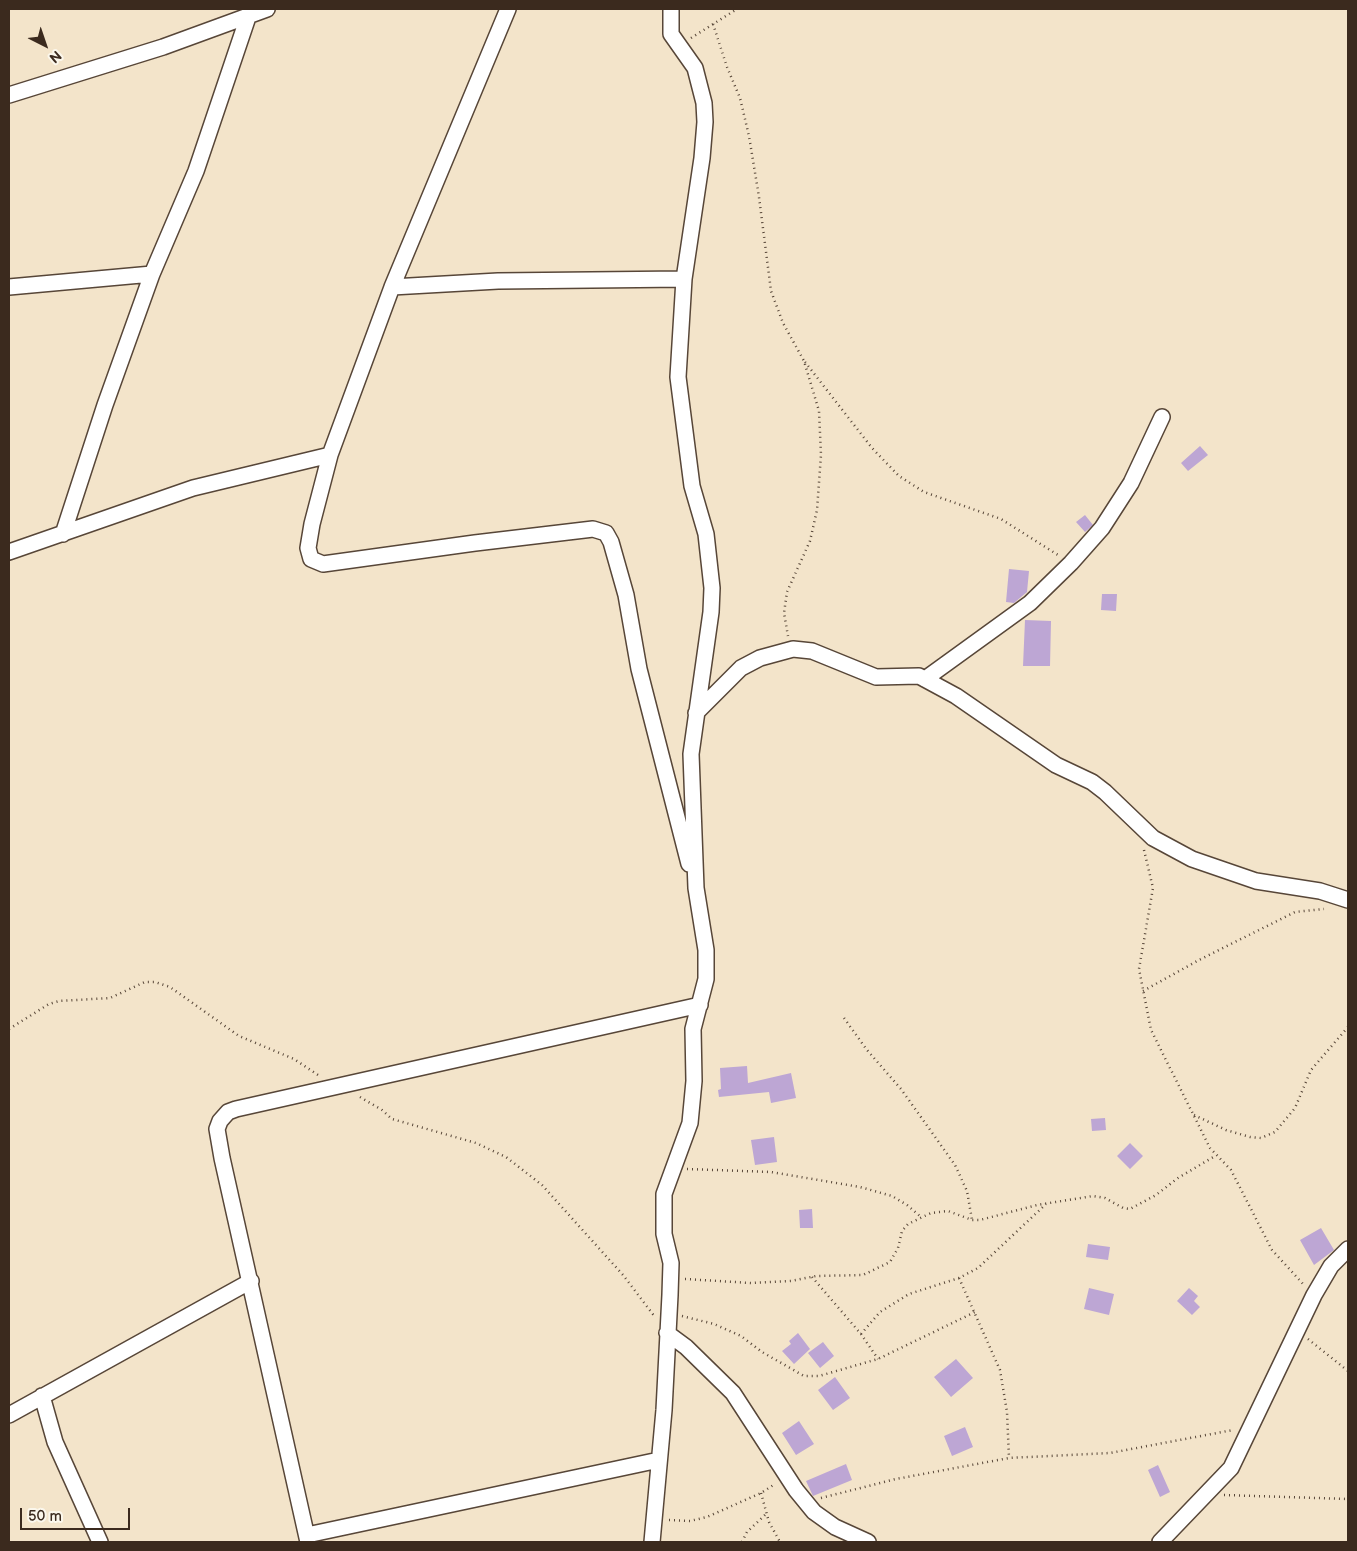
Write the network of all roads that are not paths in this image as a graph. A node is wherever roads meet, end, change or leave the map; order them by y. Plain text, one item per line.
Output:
1 (268, 9) edge
2 (508, 9) edge
3 (671, 9) edge
4 (248, 17) junction
5 (9, 95) edge
6 (152, 274) junction
7 (684, 279) junction
8 (9, 287) edge
9 (392, 287) junction
10 (1162, 417) dead end
11 (330, 454) junction
12 (62, 534) junction
13 (9, 552) edge
14 (925, 678) junction
15 (696, 713) junction
16 (696, 888) junction
17 (1348, 900) edge
18 (700, 1005) junction
19 (1348, 1249) edge
20 (251, 1280) junction
21 (667, 1332) junction
22 (42, 1396) junction
23 (9, 1415) edge
24 (659, 1460) junction
25 (308, 1539) edge
26 (100, 1542) edge
27 (652, 1542) edge
28 (868, 1542) edge
29 (1160, 1542) edge

1 - 4 street
2 - 9 street
3 - 7 street
4 - 5 street
4 - 6 street
6 - 8 street
6 - 12 street
7 - 9 street
7 - 15 street
9 - 11 street
10 - 14 street
11 - 12 street
11 - 16 street
12 - 13 street
14 - 15 street
14 - 17 street
15 - 16 street
16 - 18 street
18 - 20 street
18 - 21 street
19 - 29 street
20 - 22 street
20 - 25 street
21 - 24 street
21 - 28 street
22 - 23 street
22 - 26 street
24 - 25 street
24 - 27 street

